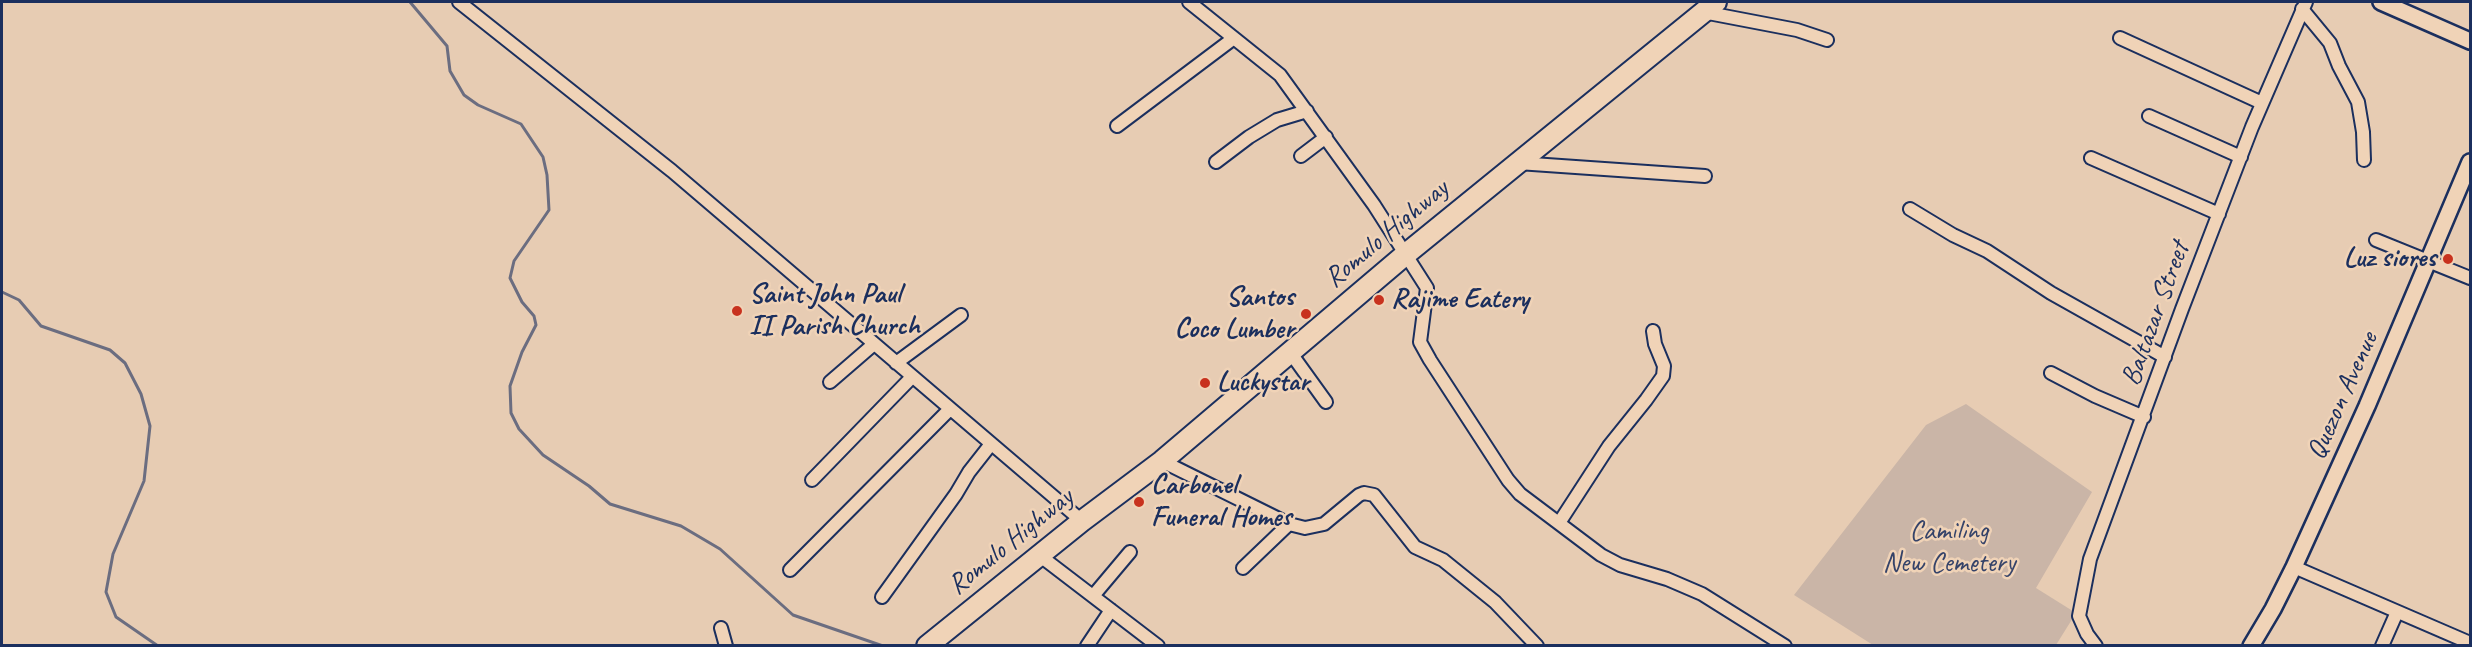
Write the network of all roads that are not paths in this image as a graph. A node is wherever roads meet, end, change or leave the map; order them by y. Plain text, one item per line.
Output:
1 (459, 2) edge
2 (1189, 2) edge
3 (2381, 2) edge
4 (2304, 5) edge
5 (1709, 7) edge
6 (1234, 38) junction
7 (2120, 38) dead end
8 (1827, 40) dead end
9 (2470, 41) edge
10 (2262, 102) junction
11 (1307, 111) junction
12 (2149, 116) dead end
13 (1117, 126) dead end
14 (1326, 137) junction
15 (1301, 156) dead end
16 (2241, 157) junction
17 (2091, 158) dead end
18 (2364, 160) dead end
19 (1216, 162) dead end
20 (2470, 162) edge
21 (1518, 163) junction
22 (1705, 176) dead end
23 (1910, 209) dead end
24 (2218, 214) junction
25 (2376, 240) dead end
26 (1406, 254) junction
27 (2430, 261) junction
28 (2470, 278) edge
29 (960, 315) dead end
30 (1653, 331) dead end
31 (874, 344) junction
32 (1290, 352) junction
33 (2165, 357) junction
34 (896, 363) junction
35 (2051, 374) dead end
36 (912, 376) junction
37 (830, 382) dead end
38 (1326, 402) dead end
39 (950, 409) junction
40 (2144, 417) junction
41 (991, 444) junction
42 (1161, 461) junction
43 (812, 480) dead end
44 (1082, 521) junction
45 (1558, 523) junction
46 (1289, 524) junction
47 (1130, 552) dead end
48 (1039, 555) junction
49 (2294, 567) junction
50 (1243, 568) dead end
51 (790, 570) dead end
52 (1093, 596) junction
53 (882, 597) dead end
54 (1111, 610) junction
55 (2397, 612) junction
56 (721, 628) dead end
57 (2470, 643) edge
58 (726, 645) edge
59 (927, 645) edge
60 (1087, 645) edge
61 (1158, 645) edge
62 (1537, 645) edge
63 (1785, 645) edge
64 (2096, 645) edge
65 (2251, 645) edge
66 (2382, 645) edge

1 - 31 street
2 - 6 street
3 - 9 street
4 - 10 street, Baltazar Street
4 - 18 street
5 - 8 street
5 - 21 highway, Romulo Highway
6 - 11 street
6 - 13 street
7 - 10 street
10 - 16 street, Baltazar Street
11 - 14 street
11 - 19 street
12 - 16 street
14 - 15 street
14 - 26 street
16 - 24 street, Baltazar Street
17 - 24 street
20 - 27 street, Quezon Avenue
21 - 22 street
21 - 26 highway, Romulo Highway
23 - 33 street
24 - 33 street, Baltazar Street
25 - 27 street
26 - 32 highway, Romulo Highway
26 - 45 street
27 - 28 street
27 - 49 street, Quezon Avenue
29 - 34 street
30 - 45 street
31 - 34 street
31 - 37 street
32 - 38 street
32 - 42 highway, Romulo Highway
33 - 40 street, Baltazar Street
34 - 36 street
35 - 40 street
36 - 39 street
36 - 43 street
39 - 41 street
39 - 51 street
40 - 64 street, Baltazar Street
41 - 44 street
41 - 53 street
42 - 44 highway, Romulo Highway
42 - 46 street
44 - 48 highway, Romulo Highway
45 - 63 street
46 - 50 street
46 - 62 street
47 - 52 street
48 - 52 street
48 - 59 highway, Romulo Highway
49 - 55 street
49 - 65 street, Quezon Avenue
52 - 54 street
54 - 60 street
54 - 61 street
55 - 57 street
55 - 66 street
56 - 58 street

